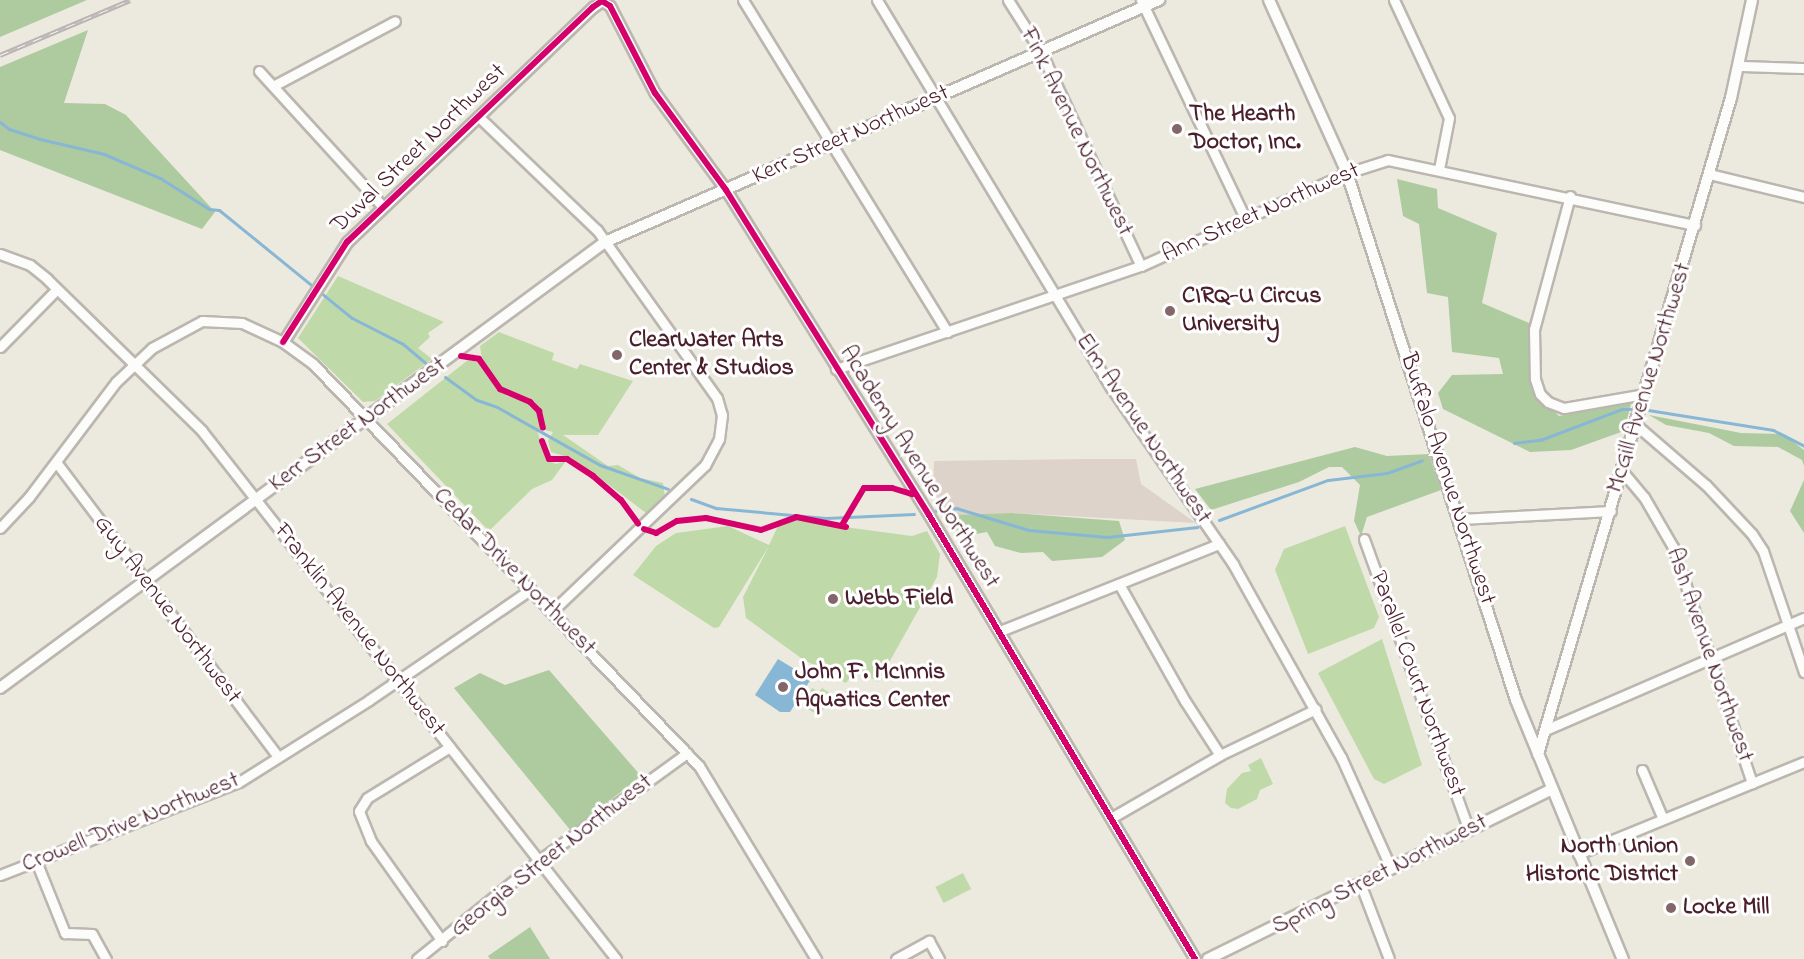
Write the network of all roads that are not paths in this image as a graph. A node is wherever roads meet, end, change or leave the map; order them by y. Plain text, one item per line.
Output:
1 (743, 0) edge
2 (877, 0) edge
3 (1008, 0) edge
4 (1159, 0) edge
5 (1269, 0) edge
6 (1394, 0) edge
7 (1752, 0) edge
8 (602, 1) edge
9 (1143, 3) edge
10 (395, 21) dead end
11 (1041, 52) junction
12 (1739, 66) junction
13 (1804, 68) edge
14 (259, 71) dead end
15 (273, 86) junction
16 (937, 98) junction
17 (479, 117) junction
18 (830, 145) junction
19 (1439, 169) junction
20 (1347, 173) junction
21 (1709, 174) junction
22 (726, 190) junction
23 (1570, 196) junction
24 (1804, 197) edge
25 (383, 207) junction
26 (1246, 220) junction
27 (1695, 225) junction
28 (605, 242) junction
29 (0, 254) edge
30 (1141, 266) junction
31 (57, 288) junction
32 (1056, 296) junction
33 (947, 332) junction
34 (283, 342) junction
35 (0, 347) edge
36 (133, 363) junction
37 (836, 369) junction
38 (1644, 394) junction
39 (366, 419) junction
40 (1635, 424) junction
41 (56, 462) junction
42 (1622, 471) junction
43 (256, 499) junction
44 (1611, 511) junction
45 (1460, 519) junction
46 (0, 528) edge
47 (1364, 539) dead end
48 (1219, 544) junction
49 (144, 583) junction
50 (1119, 584) junction
51 (531, 589) junction
52 (552, 611) junction
53 (1804, 618) edge
54 (1789, 624) junction
55 (1000, 631) junction
56 (1712, 656) junction
57 (1804, 672) edge
58 (399, 680) junction
59 (0, 688) edge
60 (1316, 708) junction
61 (1545, 730) junction
62 (450, 747) junction
63 (687, 753) junction
64 (1538, 754) junction
65 (1220, 755) junction
66 (279, 757) junction
67 (1804, 762) edge
68 (1642, 770) dead end
69 (1752, 783) junction
70 (1552, 789) junction
71 (1111, 818) junction
72 (1663, 819) junction
73 (1469, 830) junction
74 (1578, 854) junction
75 (36, 861) junction
76 (538, 861) junction
77 (1391, 868) junction
78 (0, 875) edge
79 (1360, 883) junction
80 (442, 941) junction
81 (106, 959) edge
82 (417, 959) edge
83 (616, 959) edge
84 (816, 959) edge
85 (896, 959) edge
86 (939, 959) edge
87 (1195, 959) edge
88 (1208, 959) edge
89 (1389, 959) edge
90 (1623, 959) edge

1 - 18 street
2 - 16 street, Elm Avenue Northwest
3 - 11 street, Fink Avenue Northwest
4 - 9 street, Kerr Street Northwest
5 - 20 street, Buffalo Avenue Northwest
6 - 19 street
7 - 12 street, McGill Avenue Northwest
8 - 17 street, Duval Street Northwest
8 - 22 street, Academy Avenue Northwest
9 - 11 street, Kerr Street Northwest
9 - 26 street
10 - 15 street
11 - 16 street, Kerr Street Northwest
11 - 30 street, Fink Avenue Northwest
12 - 13 street
12 - 21 street, McGill Avenue Northwest
14 - 15 street
15 - 25 street
16 - 18 street, Kerr Street Northwest
16 - 32 street, Elm Avenue Northwest
17 - 25 street, Duval Street Northwest
17 - 28 street
18 - 22 street, Kerr Street Northwest
18 - 33 street
19 - 20 street, Ann Street Northwest
19 - 23 street, Ann Street Northwest
20 - 26 street, Ann Street Northwest
20 - 45 street, Buffalo Avenue Northwest
21 - 24 street
21 - 27 street, McGill Avenue Northwest
22 - 28 street, Kerr Street Northwest
22 - 37 street, Academy Avenue Northwest
23 - 27 street, Ann Street Northwest
23 - 38 street
25 - 34 street, Duval Street Northwest
26 - 30 street, Ann Street Northwest
27 - 38 street, McGill Avenue Northwest
28 - 39 street, Kerr Street Northwest
28 - 52 street
29 - 31 street, Franklin Avenue Northwest
30 - 32 street, Ann Street Northwest
31 - 35 street
31 - 36 street, Franklin Avenue Northwest
32 - 33 street, Ann Street Northwest
32 - 48 street, Elm Avenue Northwest
33 - 37 street, Ann Street Northwest
34 - 36 street, Cedar Drive Northwest
34 - 39 street, Cedar Drive Northwest
36 - 41 street
36 - 43 street, Franklin Avenue Northwest
37 - 55 street, Academy Avenue Northwest
38 - 40 street, McGill Avenue Northwest
39 - 43 street, Kerr Street Northwest
39 - 51 street, Cedar Drive Northwest
40 - 42 street, McGill Avenue Northwest
40 - 54 street
41 - 46 street
41 - 49 street, Guy Avenue Northwest
42 - 44 street, McGill Avenue Northwest
42 - 56 street, Ash Avenue Northwest
43 - 49 street, Kerr Street Northwest
43 - 58 street, Franklin Avenue Northwest
44 - 45 street
44 - 61 street, McGill Avenue Northwest
45 - 64 street, Buffalo Avenue Northwest
47 - 73 street, Parallel Court Northwest
48 - 50 street
48 - 60 street, Elm Avenue Northwest
49 - 59 street, Kerr Street Northwest
49 - 66 street, Guy Avenue Northwest
50 - 55 street
50 - 65 street
51 - 52 street, Cedar Drive Northwest
51 - 58 street, Crowell Drive Northwest
52 - 63 street, Cedar Drive Northwest
53 - 54 street
54 - 56 street
54 - 57 street
55 - 71 street, Academy Avenue Northwest
56 - 61 street
56 - 69 street, Ash Avenue Northwest
58 - 62 street, Franklin Avenue Northwest
58 - 66 street, Crowell Drive Northwest
60 - 65 street
60 - 77 street, Elm Avenue Northwest
61 - 64 street, McGill Avenue Northwest
62 - 76 street, Franklin Avenue Northwest
62 - 80 street
63 - 76 street, Georgia Street Northwest
63 - 84 street, Cedar Drive Northwest
64 - 70 street, Buffalo Avenue Northwest
65 - 71 street
66 - 75 street, Crowell Drive Northwest
67 - 69 street
68 - 72 street
69 - 72 street
70 - 73 street, Spring Street Northwest
70 - 74 street, Buffalo Avenue Northwest
71 - 87 street, Academy Avenue Northwest
72 - 74 street
73 - 77 street, Spring Street Northwest
74 - 90 street, Buffalo Avenue Northwest
75 - 78 street, Crowell Drive Northwest
75 - 81 street
76 - 80 street, Georgia Street Northwest
76 - 83 street, Franklin Avenue Northwest
77 - 79 street, Spring Street Northwest
79 - 88 street, Spring Street Northwest
79 - 89 street
80 - 82 street, Georgia Street Northwest
85 - 86 street

